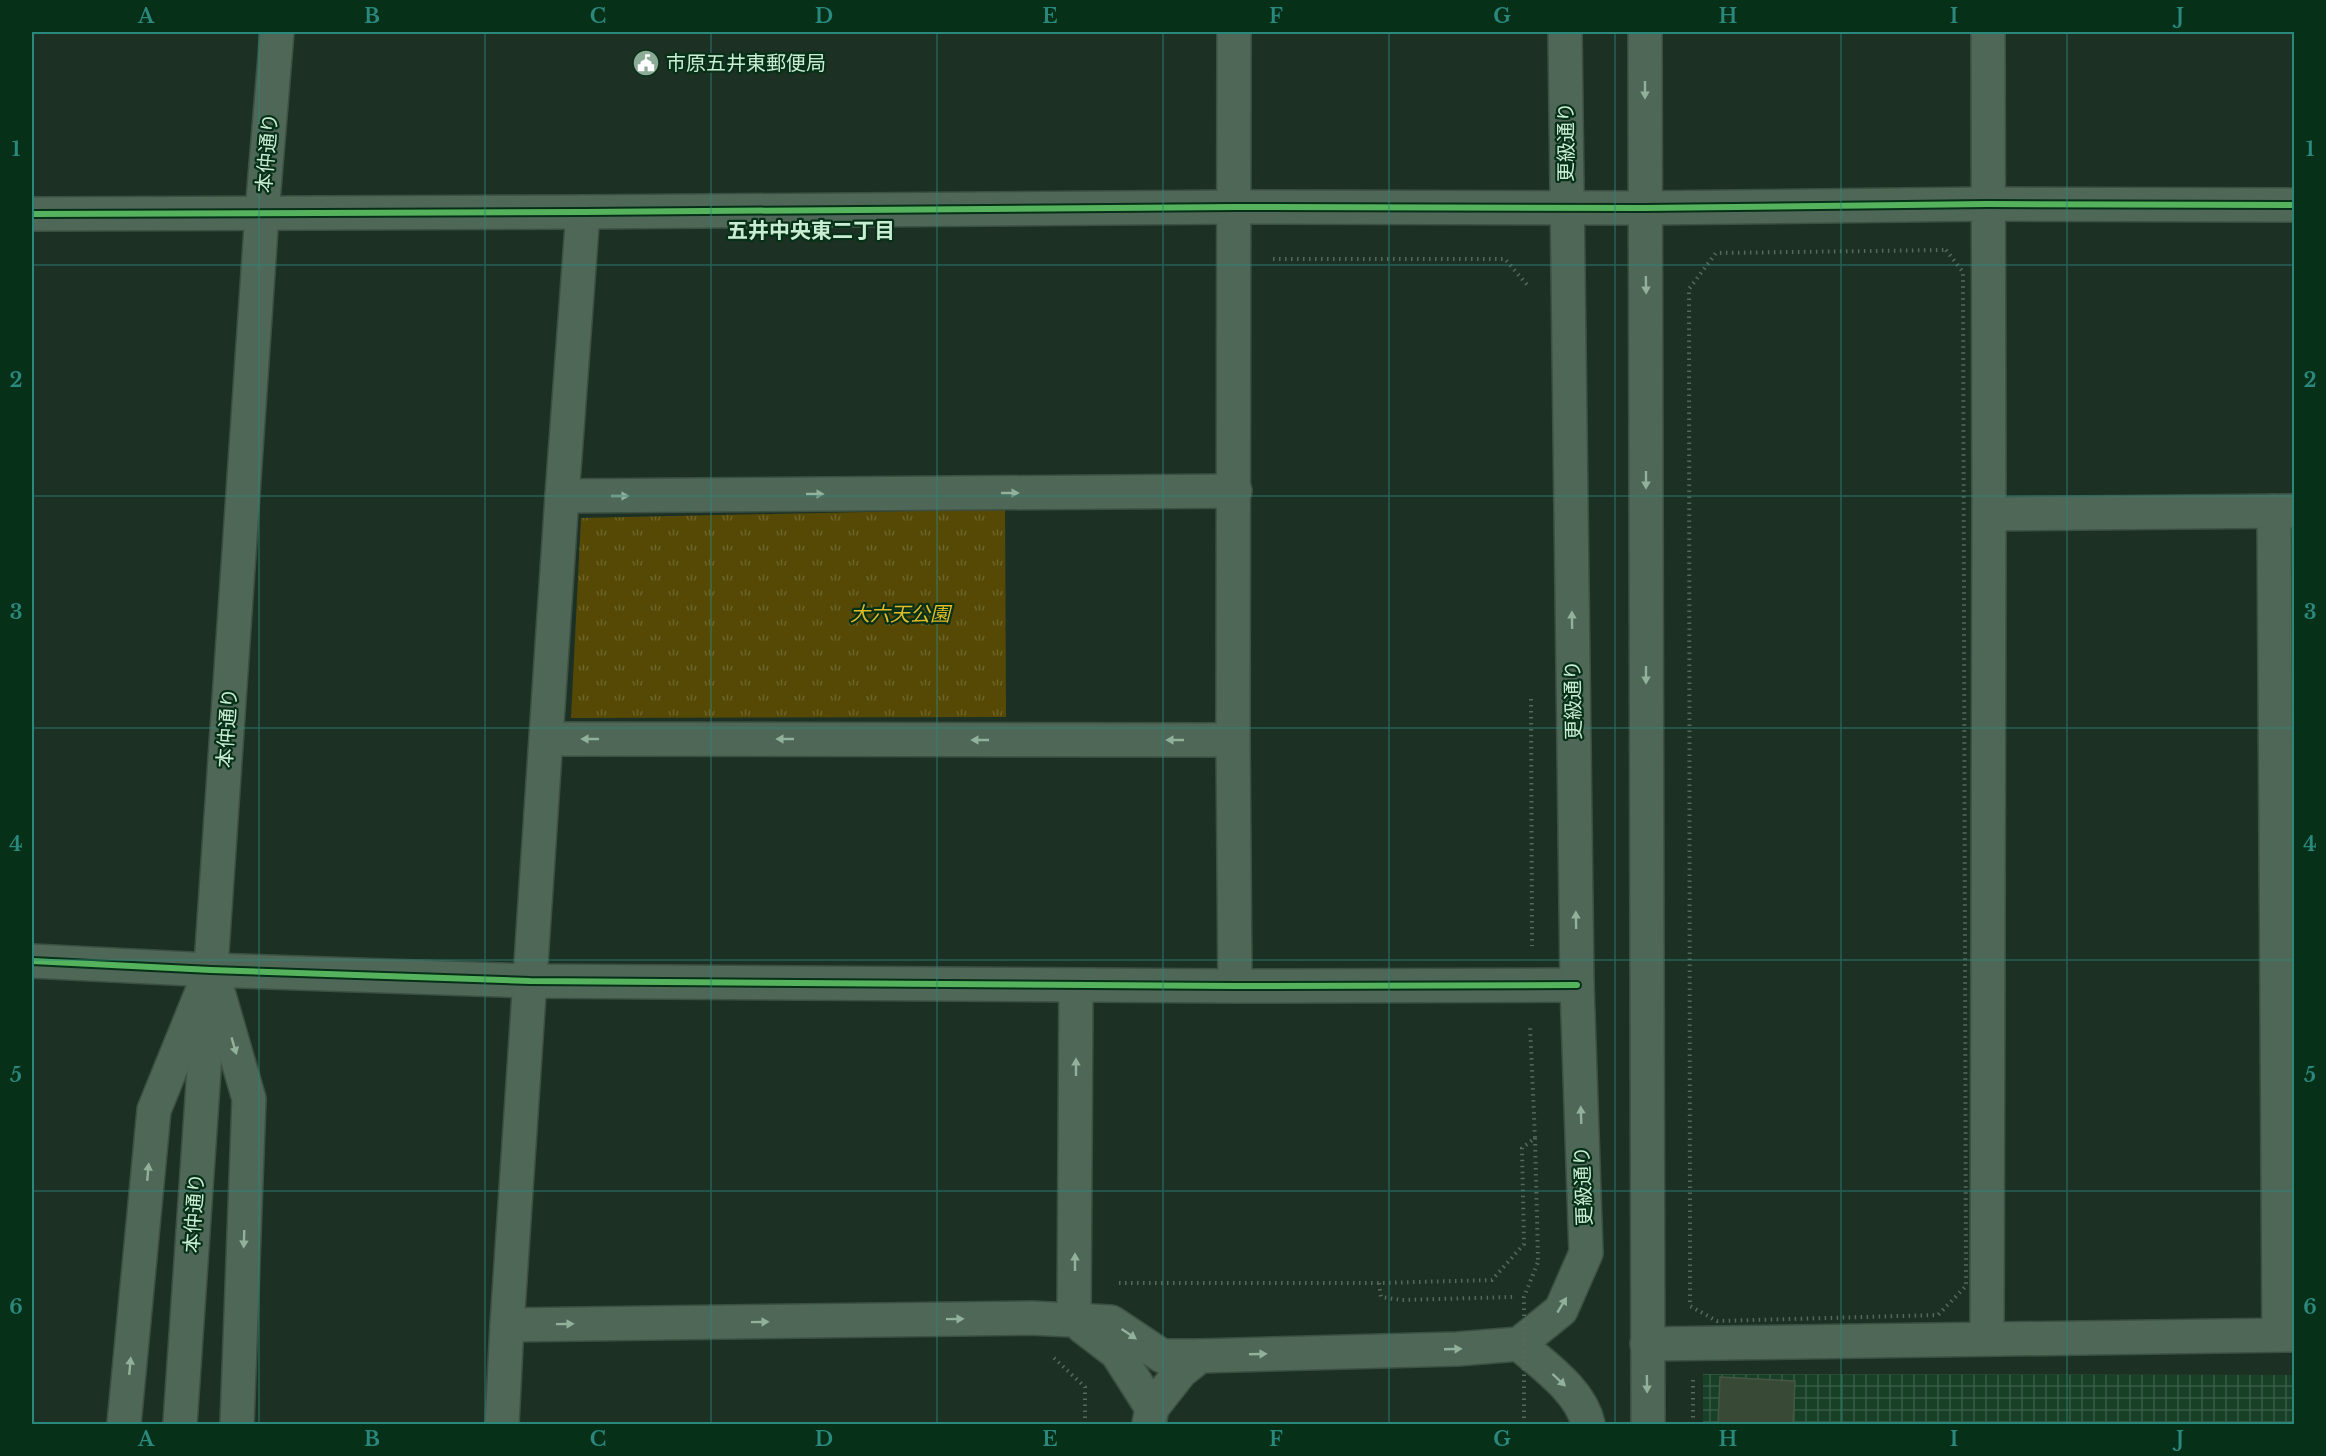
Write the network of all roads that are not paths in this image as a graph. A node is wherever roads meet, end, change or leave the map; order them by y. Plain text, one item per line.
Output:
1 (277, 32) edge
2 (1234, 32) edge
3 (1565, 32) edge
4 (1645, 32) edge
5 (1988, 32) edge
6 (1987, 204) junction
7 (2295, 205) edge
8 (1235, 207) junction
9 (1566, 207) junction
10 (1644, 208) junction
11 (262, 213) junction
12 (583, 213) junction
13 (32, 214) edge
14 (1235, 491) junction
15 (562, 496) junction
16 (2284, 511) edge
17 (1989, 514) junction
18 (546, 739) junction
19 (1233, 740) junction
20 (2286, 779) edge
21 (32, 961) edge
22 (211, 970) junction
23 (530, 981) junction
24 (1076, 985) junction
25 (1235, 986) junction
26 (1577, 986) junction
27 (2286, 1049) edge
28 (1074, 1320) junction
29 (507, 1325) junction
30 (2287, 1335) edge
31 (1987, 1338) junction
32 (1519, 1344) junction
33 (1647, 1344) junction
34 (1200, 1356) junction
35 (1150, 1416) edge
36 (124, 1425) edge
37 (180, 1425) edge
38 (237, 1425) edge
39 (502, 1425) edge
40 (1588, 1425) edge
41 (1648, 1425) edge

1 - 11 street, 本仲通り
2 - 8 street
3 - 9 street, 更級通り
4 -> 10 street
5 - 6 street
6 - 7 street
6 - 10 street
6 - 17 street
8 - 9 street
8 - 12 street
8 - 14 street
9 - 10 street
26 -> 9 street, 更級通り
10 -> 33 street
11 - 12 street
11 - 13 street
11 - 22 street, 本仲通り
12 - 15 street
15 -> 14 street
14 - 19 street
15 - 18 street
16 - 17 street
16 - 20 street
17 - 31 street
19 -> 18 street
18 - 23 street
19 - 25 street
20 - 27 street
21 - 22 street
22 - 23 street
36 -> 22 street
22 - 37 street, 本仲通り
22 -> 38 street
23 - 24 street
23 - 29 street
24 - 25 street
28 -> 24 street
25 - 26 street
32 -> 26 street, 更級通り
27 - 30 street
29 -> 28 street
28 -> 34 street
28 - 35 street
29 - 39 street
30 - 31 street
31 - 33 street
34 -> 32 street
32 -> 40 street
33 -> 41 street
34 - 35 street

